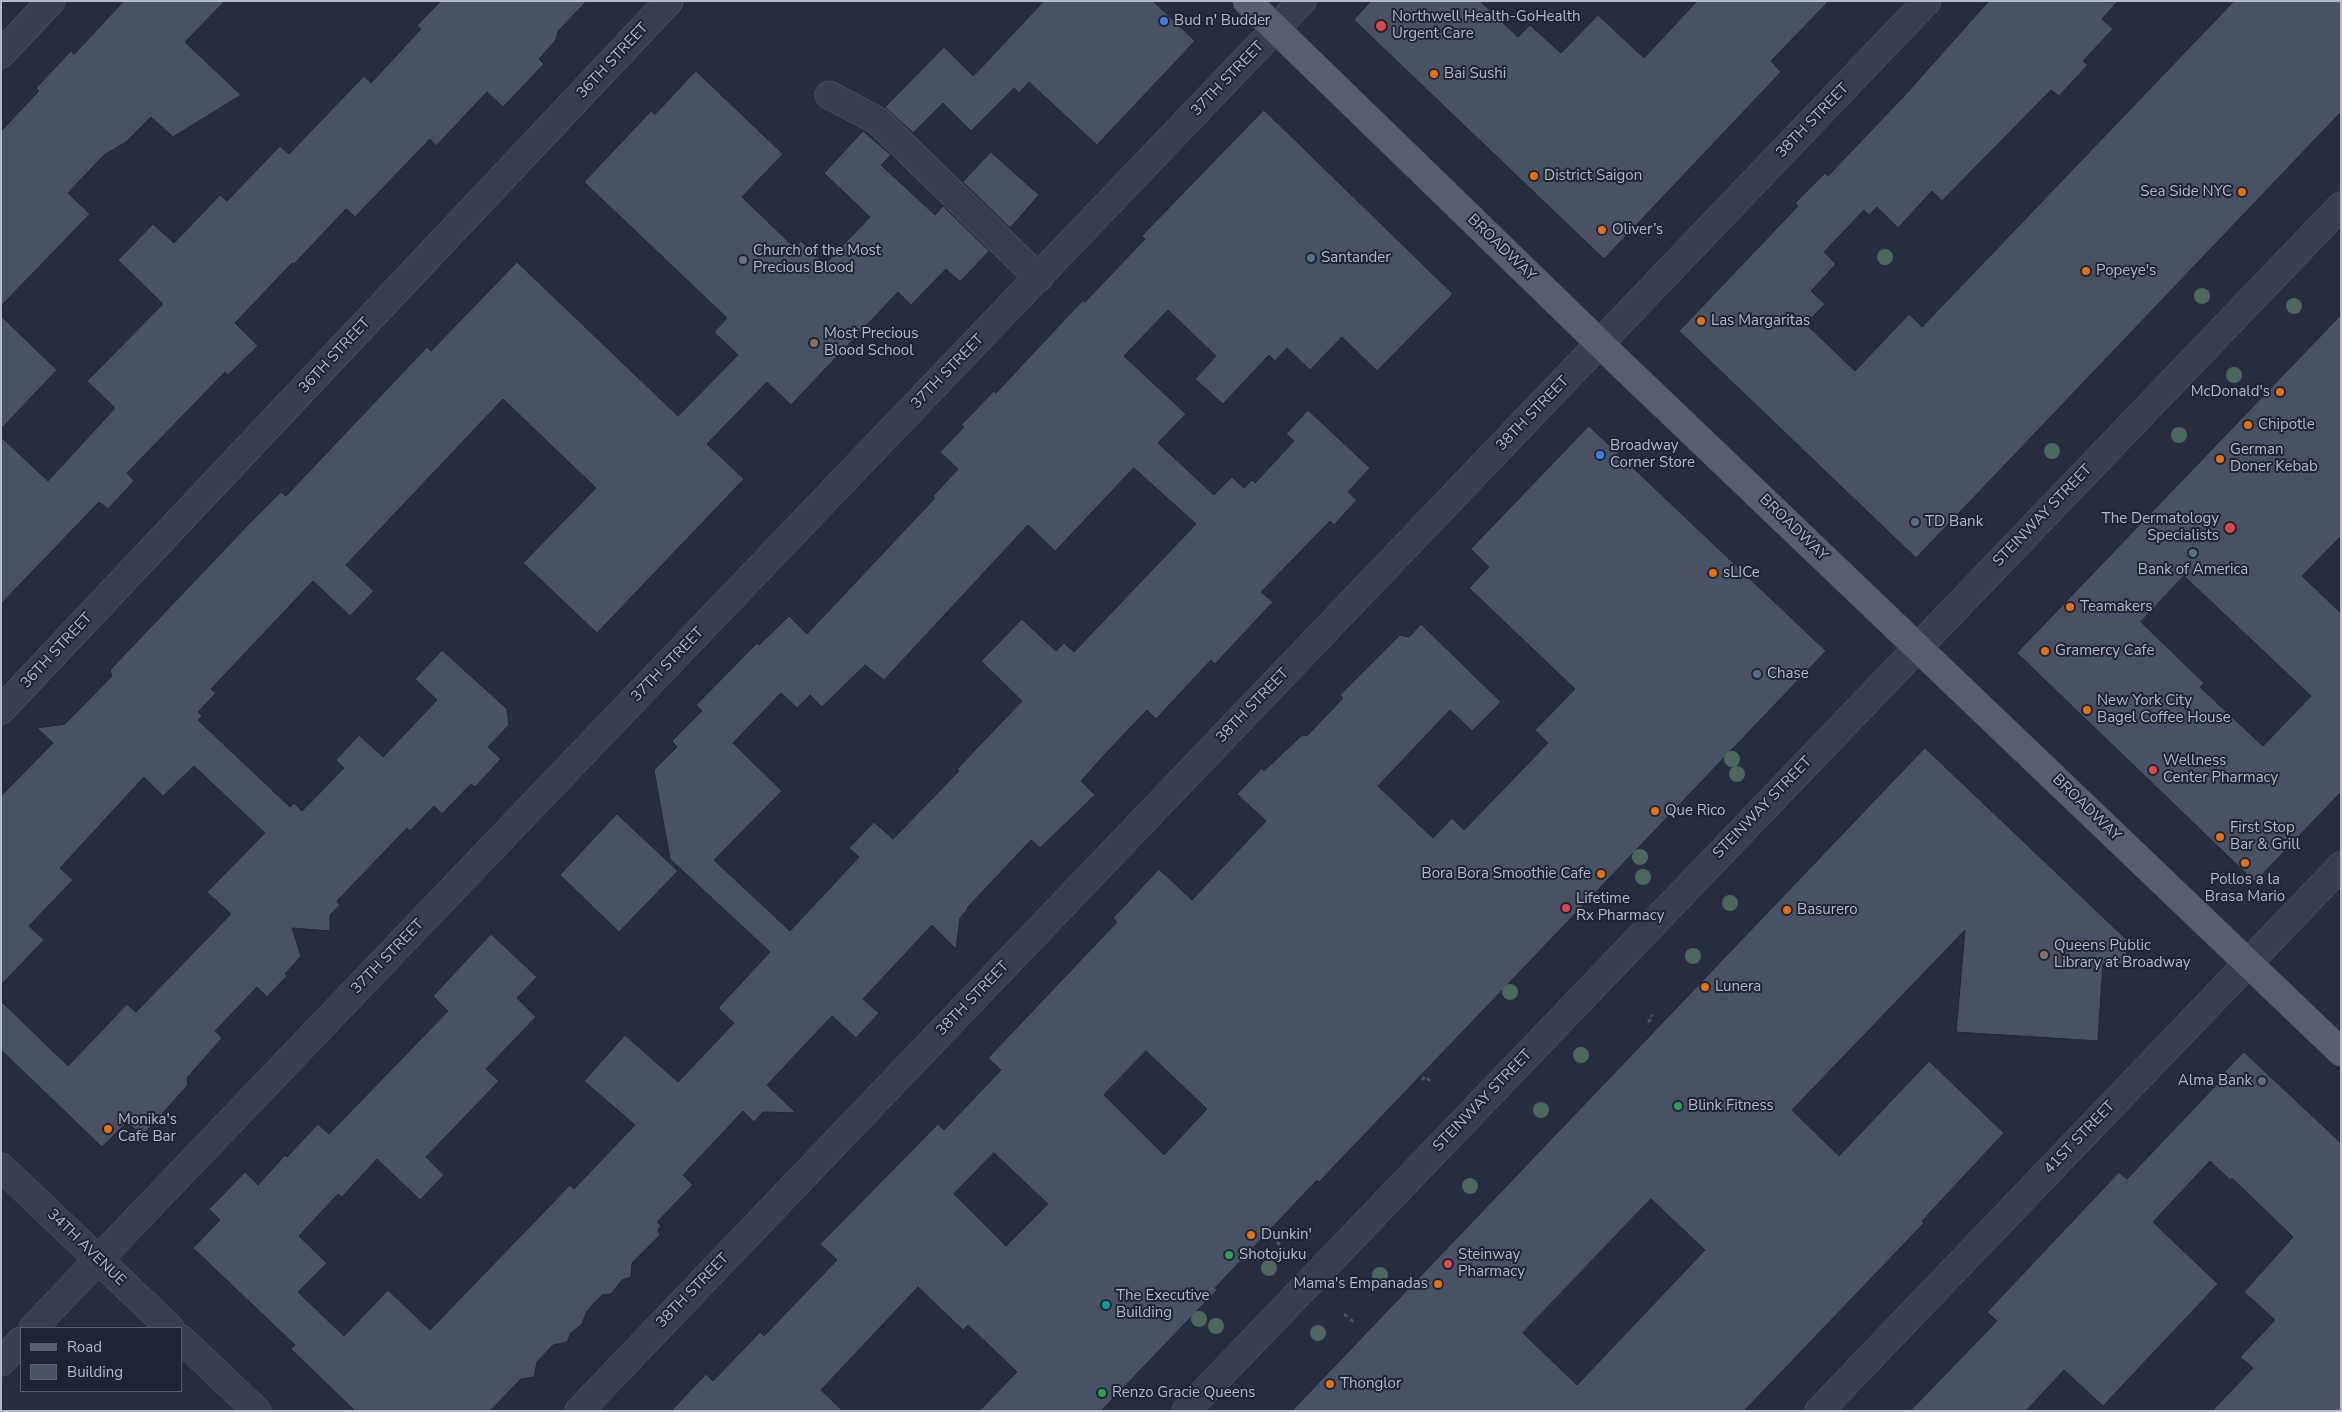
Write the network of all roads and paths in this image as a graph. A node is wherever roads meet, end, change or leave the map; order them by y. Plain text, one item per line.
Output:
1 (51, 1) edge
2 (669, 1) edge
3 (1248, 1) edge
4 (1302, 1) edge
5 (1927, 1) edge
6 (1276, 29) junction
7 (1, 54) edge
8 (829, 95) dead end
9 (2341, 206) edge
10 (1039, 278) junction
11 (1600, 344) junction
12 (1918, 648) junction
13 (1, 710) edge
14 (2341, 866) edge
15 (2248, 963) junction
16 (1651, 1015) dead end
17 (1648, 1022) dead end
18 (2341, 1052) edge
19 (1422, 1080) dead end
20 (1431, 1082) dead end
21 (1, 1167) edge
22 (1278, 1242) dead end
23 (1289, 1256) dead end
24 (99, 1260) junction
25 (1344, 1314) dead end
26 (1355, 1323) dead end
27 (34, 1327) edge
28 (169, 1327) edge
29 (182, 1339) edge
30 (20, 1342) edge
31 (1, 1362) edge
32 (257, 1411) edge
33 (579, 1411) edge
34 (1186, 1411) edge
35 (1819, 1411) edge

1 - 7 street
2 - 13 street, 36TH STREET
3 - 6 main road, BROADWAY
4 - 6 street, 37TH STREET
5 - 11 street, 38TH STREET
6 - 10 street, 37TH STREET
6 - 11 main road, BROADWAY
8 - 10 street
9 - 12 street, STEINWAY STREET
10 - 24 street, 37TH STREET
11 - 12 main road, BROADWAY
11 - 33 street, 38TH STREET
12 - 15 main road, BROADWAY
12 - 34 street, STEINWAY STREET
14 - 15 street, 41ST STREET
15 - 18 main road, BROADWAY
15 - 35 street, 41ST STREET
16 - 17 path
19 - 20 path
21 - 24 street, 34TH AVENUE
22 - 23 path
24 - 27 street, 37TH STREET
24 - 28 street, 34TH AVENUE
25 - 26 path
29 - 32 street
30 - 31 street

